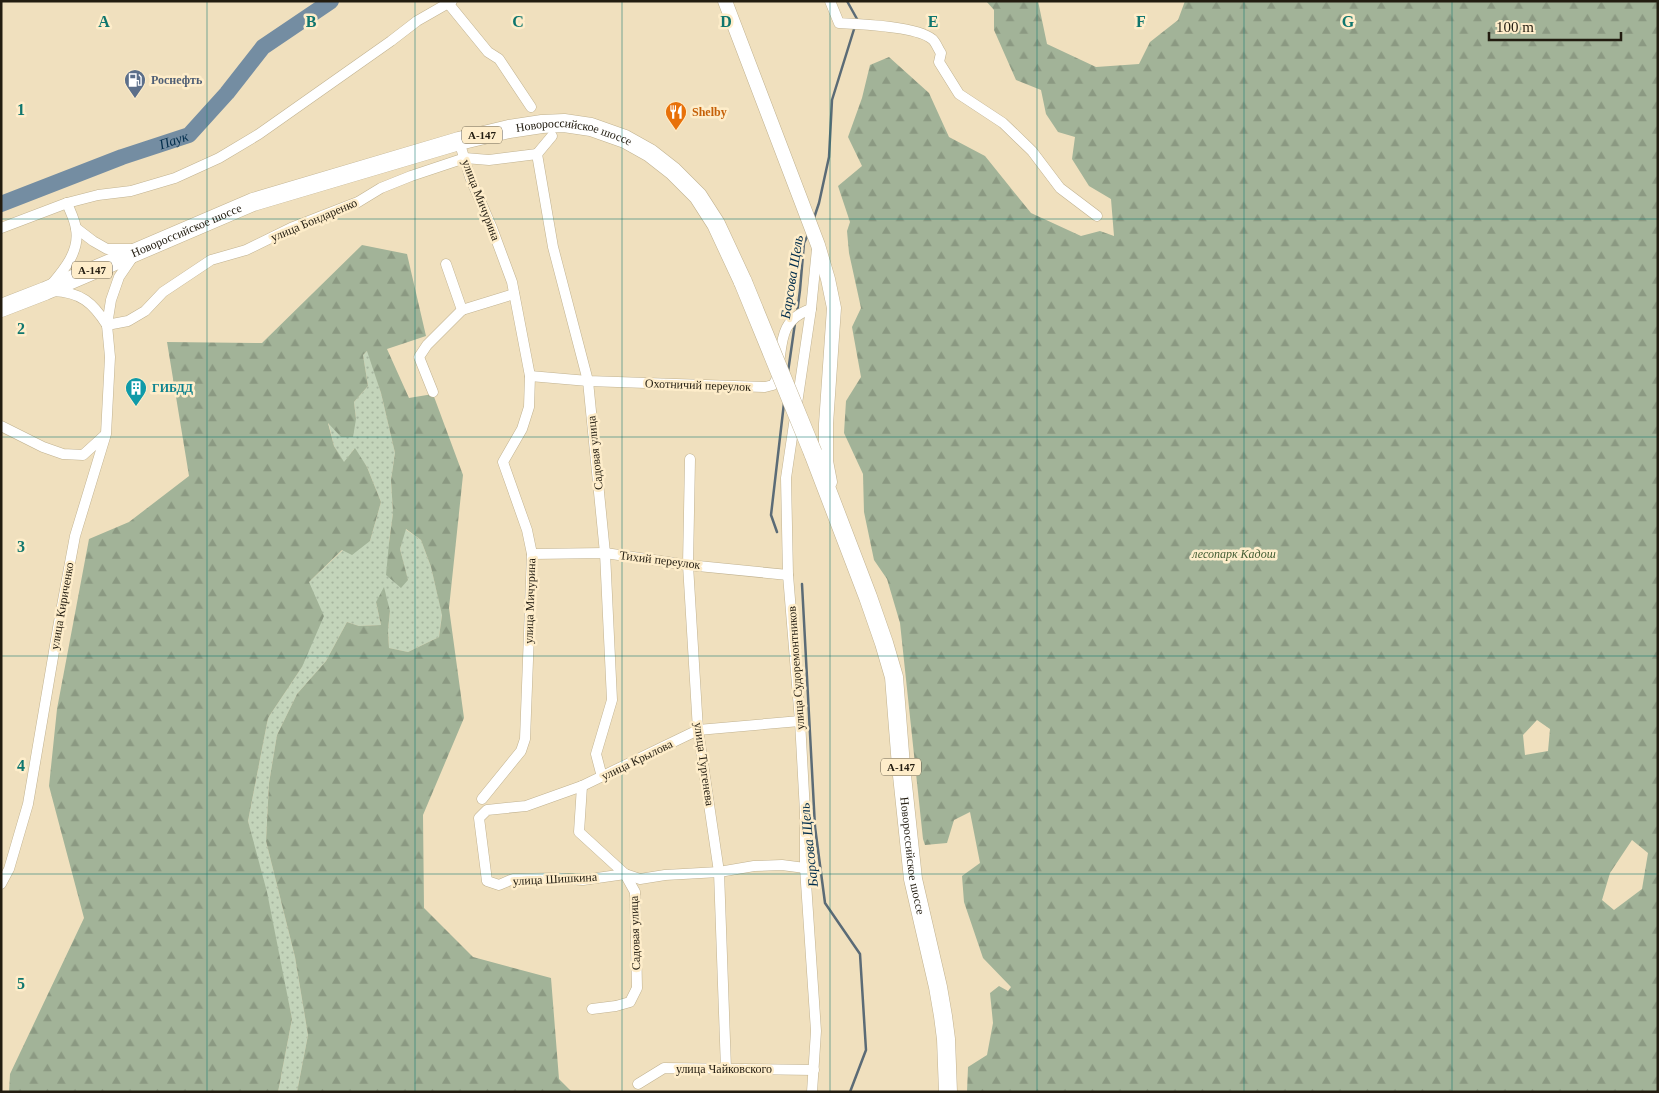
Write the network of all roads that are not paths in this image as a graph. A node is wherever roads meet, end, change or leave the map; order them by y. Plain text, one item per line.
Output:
1 (726, 1) edge
2 (830, 1) edge
3 (450, 2) edge
4 (531, 107) dead end
5 (552, 136) dead end
6 (459, 141) junction
7 (537, 154) junction
8 (465, 158) junction
9 (66, 203) junction
10 (1096, 216) dead end
11 (1, 228) edge
12 (76, 228) junction
13 (816, 242) junction
14 (140, 249) junction
15 (446, 264) dead end
16 (45, 291) junction
17 (514, 294) junction
18 (1, 308) edge
19 (811, 309) junction
20 (462, 310) junction
21 (107, 325) junction
22 (530, 376) junction
23 (588, 381) junction
24 (433, 392) dead end
25 (1, 426) edge
26 (106, 434) junction
27 (690, 459) dead end
28 (834, 507) junction
29 (605, 553) junction
30 (532, 554) junction
31 (688, 564) junction
32 (788, 575) junction
33 (800, 720) junction
34 (698, 730) junction
35 (602, 777) junction
36 (582, 786) junction
37 (482, 799) dead end
38 (479, 818) joint
39 (805, 868) junction
40 (719, 872) junction
41 (625, 874) junction
42 (1, 884) edge
43 (592, 1009) dead end
44 (726, 1069) junction
45 (814, 1070) junction
46 (638, 1084) dead end
47 (812, 1092) edge
48 (948, 1092) edge

1 - 13 main road, Новороссийское шоссе
2 - 10 street
3 - 4 street
3 - 9 street
5 - 7 street
6 - 8 street, улица Мичурина
6 - 14 highway, Новороссийское шоссе / А-147
6 - 28 highway, Новороссийское шоссе / А-147, bridge
7 - 8 street, улица Бондаренко
7 - 23 street, Садовая улица
8 - 17 street, улица Мичурина
8 - 21 street, улица Бондаренко
9 - 11 street
9 - 12 street
12 - 14 street
12 - 16 street
13 - 19 street, улица Судоремонтников
13 - 28 main road, Новороссийское шоссе
14 - 16 highway, Новороссийское шоссе / А-147
14 - 21 street, улица Кириченко
15 - 20 street
16 - 18 highway, Новороссийское шоссе / А-147
16 - 21 street
17 - 20 street
17 - 22 street, улица Мичурина
19 - 23 street, Охотничий переулок
19 - 32 street, улица Судоремонтников
20 - 24 street
21 - 26 street, улица Кириченко
22 - 23 street, Охотничий переулок
22 - 30 street, улица Мичурина
23 - 29 street, Садовая улица
25 - 26 street
26 - 42 street, улица Кириченко
27 - 31 street, улица Тургенева
28 - 48 highway, Новороссийское шоссе / А-147
29 - 30 street, Тихий переулок
29 - 31 street, Тихий переулок
29 - 35 street, Садовая улица
30 - 37 street, улица Мичурина
31 - 32 street, Тихий переулок
31 - 34 street, улица Тургенева
32 - 33 street, улица Судоремонтников
33 - 34 street, улица Крылова
33 - 39 street, улица Судоремонтников
34 - 35 street, улица Крылова
34 - 40 street, улица Тургенева
35 - 36 street, улица Крылова
36 - 38 street, улица Крылова
36 - 41 street, Садовая улица
38 - 41 street, улица Шишкина
39 - 40 street, улица Шишкина
39 - 45 street, улица Судоремонтников
40 - 41 street, улица Шишкина
40 - 44 street, улица Тургенева
41 - 43 street, Садовая улица
44 - 45 street, улица Чайковского
44 - 46 street, улица Чайковского
45 - 47 street, улица Судоремонтников

